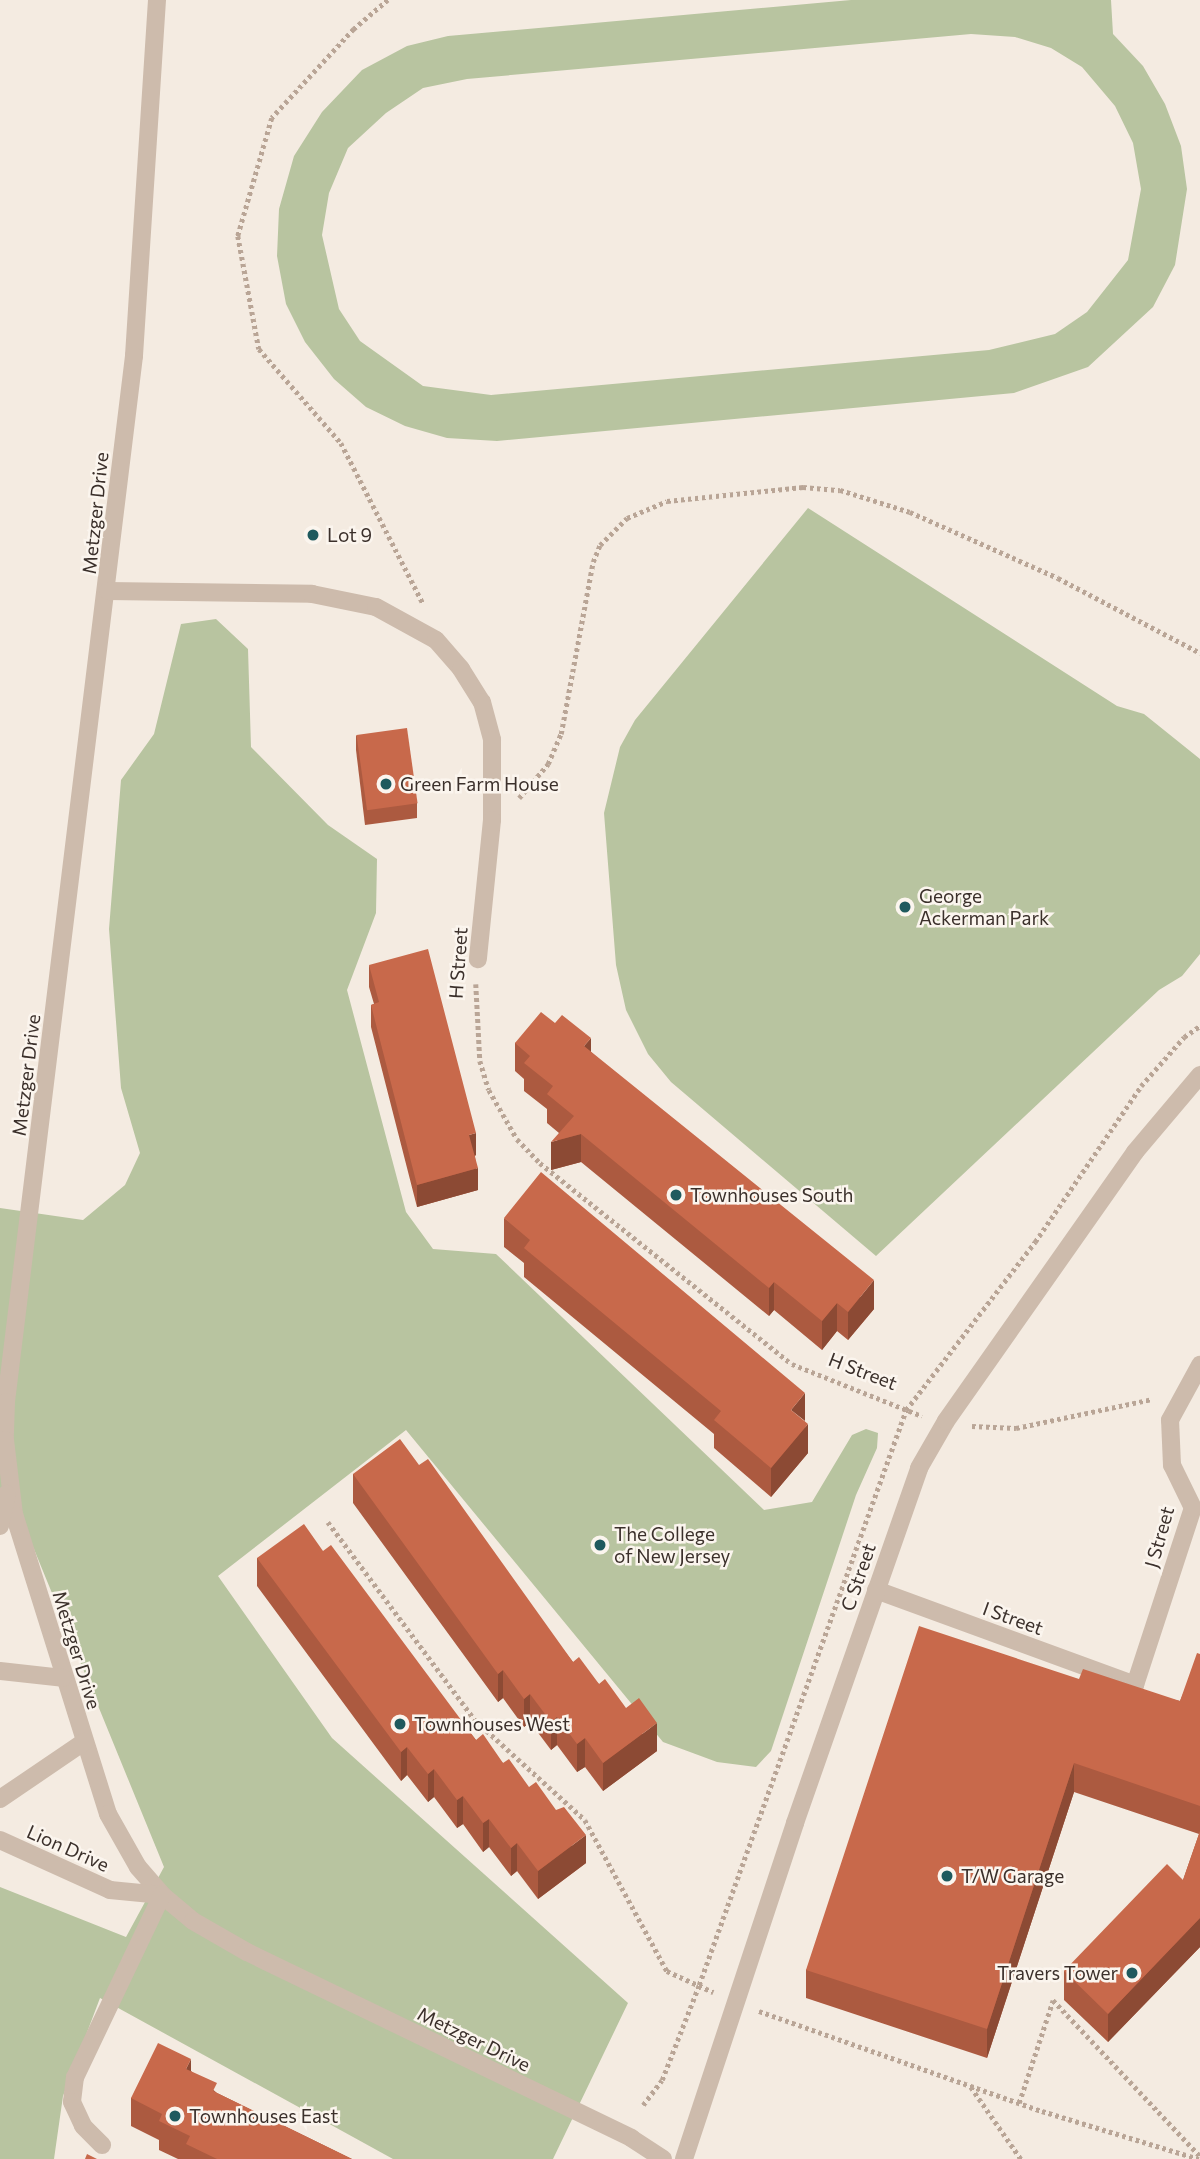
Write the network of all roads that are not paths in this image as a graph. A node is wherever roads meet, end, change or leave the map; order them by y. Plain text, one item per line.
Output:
1 (157, 0) edge
2 (108, 591) junction
3 (478, 959) road end
4 (1200, 1075) edge
5 (1200, 1365) edge
6 (9, 1488) junction
7 (0, 1526) edge
8 (876, 1590) junction
9 (0, 1671) edge
10 (62, 1678) junction
11 (1135, 1685) joint
12 (84, 1741) junction
13 (0, 1799) edge
14 (0, 1840) edge
15 (162, 1895) junction
16 (102, 2145) dead end
17 (663, 2159) edge
18 (684, 2159) edge

1 - 2 street, Metzger Drive
2 - 3 street, H Street
2 - 6 street, Metzger Drive
4 - 8 street, C Street
5 - 11 street, J Street
6 - 7 street
6 - 10 street, Metzger Drive
8 - 11 street, I Street
8 - 18 street, C Street
9 - 10 street
10 - 12 street, Metzger Drive
12 - 13 street
12 - 15 street, Metzger Drive
14 - 15 street, Lion Drive
15 - 16 street
15 - 17 street, Metzger Drive

